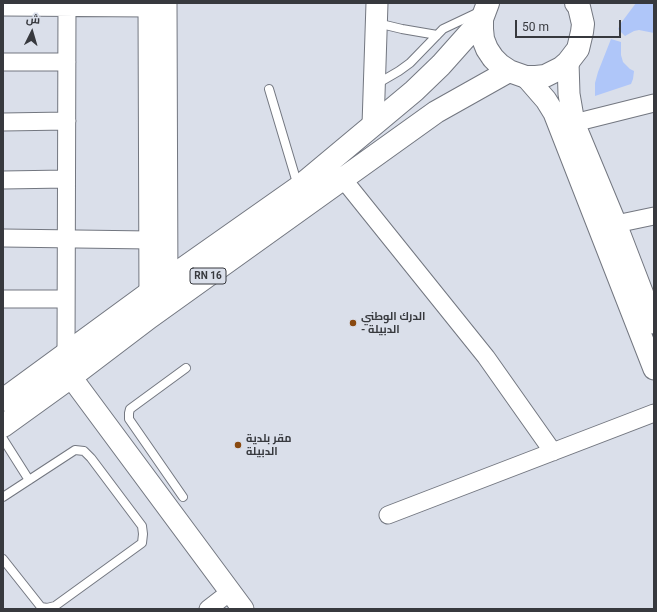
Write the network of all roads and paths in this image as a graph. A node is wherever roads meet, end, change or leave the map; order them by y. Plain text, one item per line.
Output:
1 (576, 3) edge
2 (596, 3) edge
3 (67, 5) edge
4 (155, 5) edge
5 (3, 7) edge
6 (485, 10) edge
7 (376, 13) edge
8 (583, 24) junction
9 (437, 35) junction
10 (3, 62) edge
11 (67, 62) junction
12 (568, 62) junction
13 (518, 74) junction
14 (374, 85) junction
15 (268, 88) dead end
16 (654, 103) edge
17 (158, 104) junction
18 (66, 121) junction
19 (3, 122) edge
20 (574, 123) junction
21 (373, 125) junction
22 (66, 179) junction
23 (343, 179) junction
24 (3, 180) edge
25 (303, 195) junction
26 (654, 216) edge
27 (616, 224) junction
28 (3, 238) edge
29 (66, 239) junction
30 (150, 240) junction
31 (167, 280) junction
32 (150, 292) junction
33 (3, 299) edge
34 (66, 299) junction
35 (159, 311) junction
36 (654, 323) edge
37 (66, 354) junction
38 (186, 368) dead end
39 (654, 369) edge
40 (71, 377) junction
41 (3, 400) edge
42 (654, 413) edge
43 (3, 426) edge
44 (3, 439) edge
45 (553, 452) junction
46 (29, 480) junction
47 (161, 482) junction
48 (3, 497) edge
49 (183, 497) dead end
50 (388, 515) dead end
51 (3, 559) edge
52 (230, 592) junction
53 (208, 609) edge
54 (243, 609) edge

1 - 8 main road
2 - 8 main road
3 - 4 street
3 - 5 street
3 - 11 street
4 - 17 street
6 - 9 lane
6 - 13 main road
6 - 21 main road, RN 16
7 - 9 lane
7 - 14 street
8 - 12 main road
9 - 14 lane
10 - 11 street
11 - 18 street
12 - 13 main road
12 - 20 street
13 - 23 main road, RN 16
13 - 39 street
14 - 21 street
15 - 25 lane
16 - 20 street
17 - 30 street
17 - 31 street
18 - 19 street
18 - 22 street
20 - 27 street
21 - 25 main road, RN 16
22 - 24 street
22 - 29 street
23 - 25 main road, RN 16
23 - 45 street
25 - 31 main road, RN 16
25 - 35 main road, RN 16
26 - 27 street
27 - 36 street
28 - 29 street
29 - 30 street
29 - 34 street
30 - 32 street
31 - 32 main road, RN 16
31 - 35 street
32 - 35 street
32 - 37 main road, RN 16
33 - 34 street
34 - 37 street
35 - 40 main road, RN 16
37 - 41 main road, RN 16
38 - 47 lane
40 - 43 main road, RN 16
40 - 47 street
42 - 45 street
44 - 46 lane
45 - 50 street
46 - 48 lane
46 - 51 lane
47 - 49 lane
47 - 52 street
52 - 53 street
52 - 54 street

